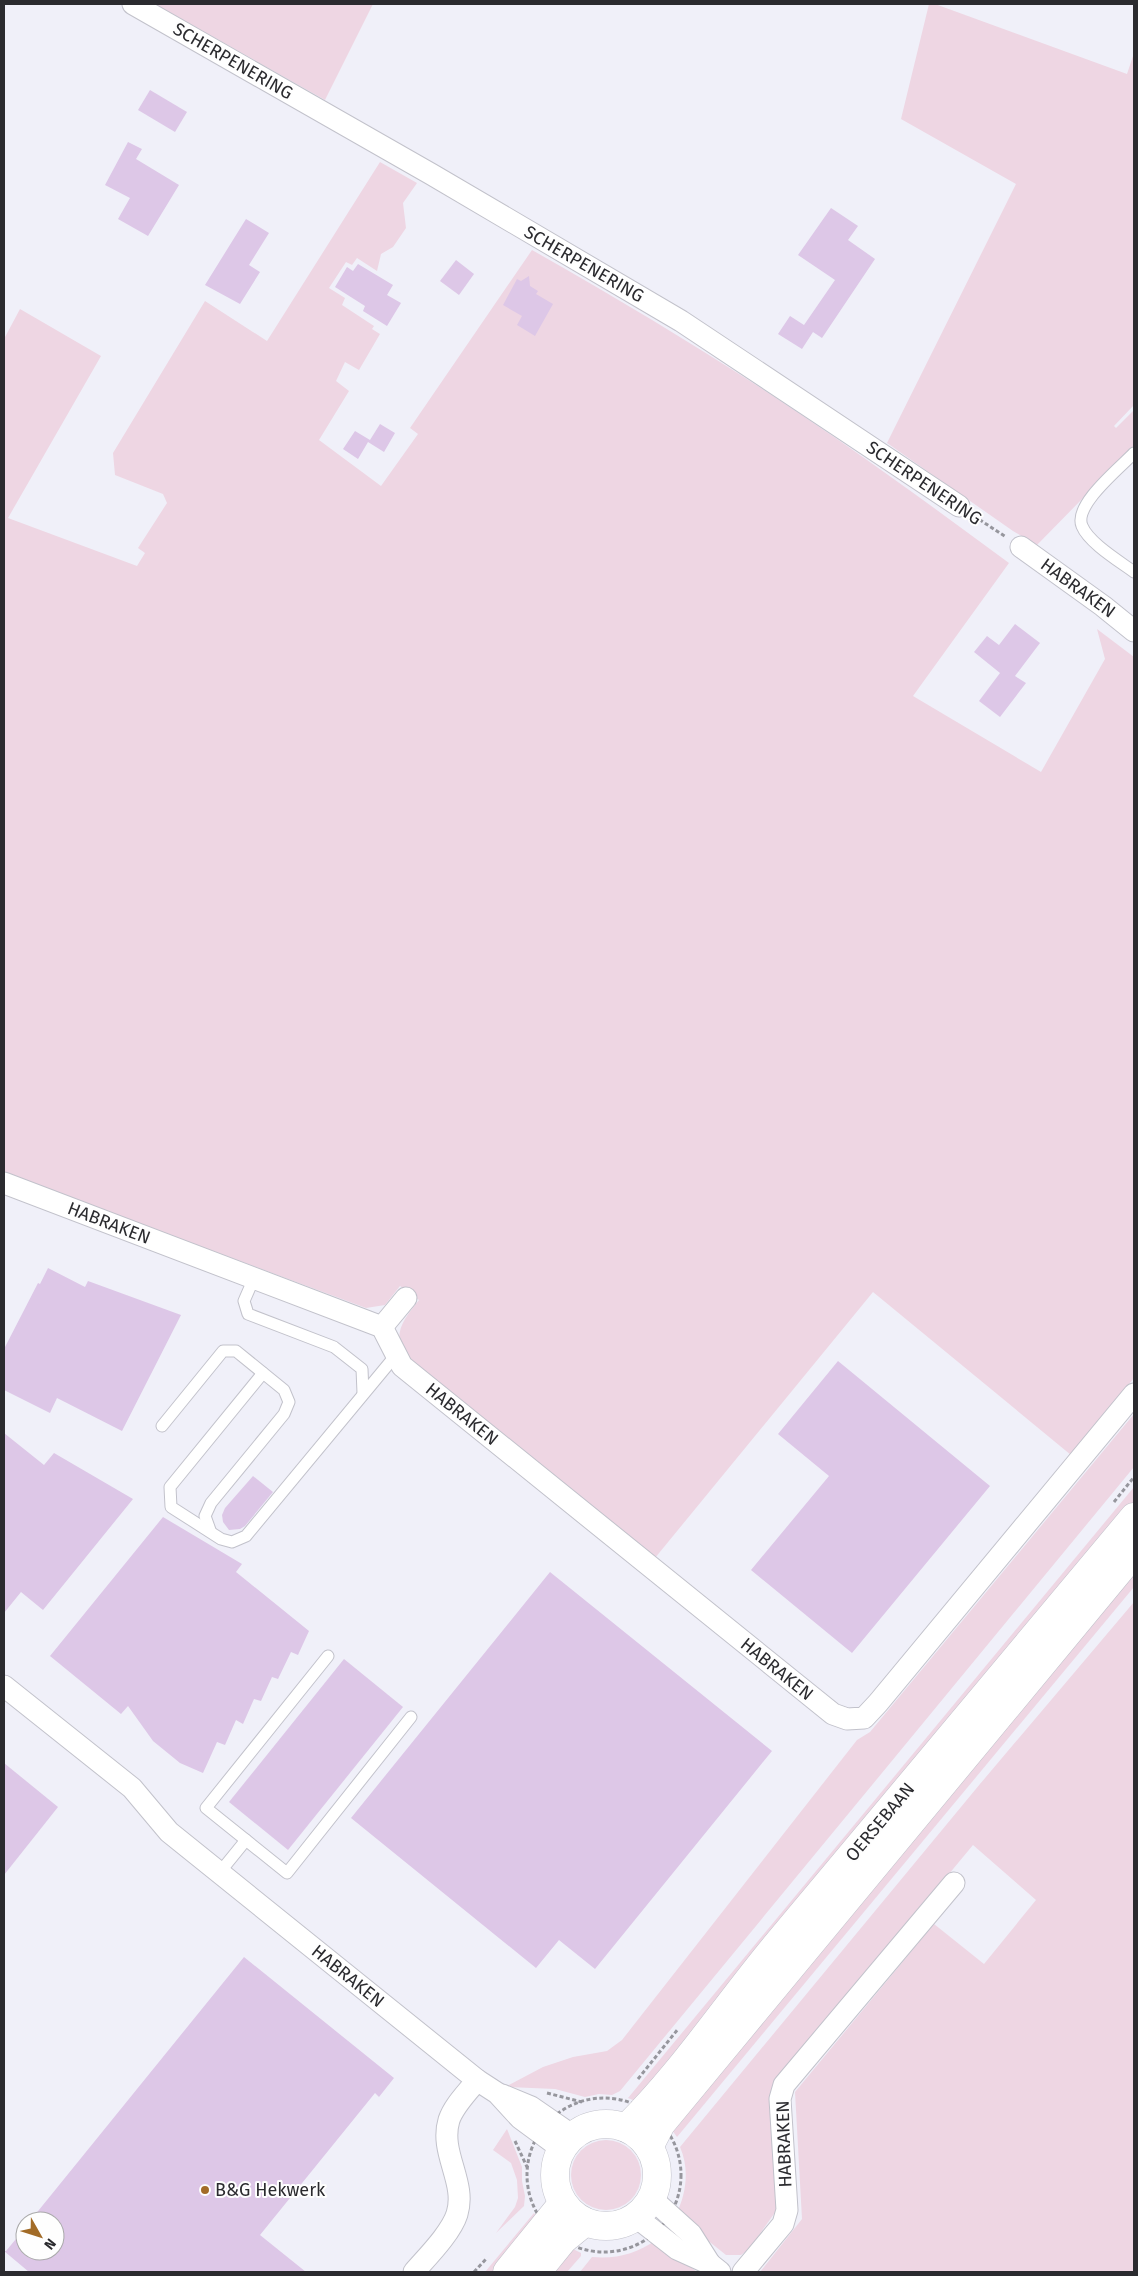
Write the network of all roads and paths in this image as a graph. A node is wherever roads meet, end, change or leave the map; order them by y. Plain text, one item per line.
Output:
1 (133, 4) edge
2 (1134, 453) edge
3 (959, 506) joint
4 (1021, 547) joint
5 (1134, 572) edge
6 (1134, 631) edge
7 (4, 1183) edge
8 (254, 1278) junction
9 (406, 1298) dead end
10 (382, 1327) junction
11 (396, 1355) junction
12 (262, 1373) junction
13 (363, 1393) junction
14 (1134, 1394) edge
15 (162, 1426) dead end
16 (1134, 1517) edge
17 (210, 1530) junction
18 (1134, 1553) edge
19 (328, 1656) dead end
20 (4, 1686) edge
21 (411, 1717) dead end
22 (246, 1840) junction
23 (220, 1872) junction
24 (954, 1883) dead end
25 (477, 2080) junction
26 (546, 2126) junction
27 (645, 2128) junction
28 (568, 2142) junction
29 (563, 2203) junction
30 (653, 2216) junction
31 (585, 2222) junction
32 (554, 2233) junction
33 (715, 2268) edge
34 (414, 2272) edge
35 (507, 2272) edge
36 (537, 2272) edge
37 (743, 2272) edge

1 - 3 street, SCHERPENERING
2 - 5 lane
3 - 4 path, SCHERPENERING
4 - 6 street, HABRAKEN
7 - 8 street, HABRAKEN
8 - 10 street, HABRAKEN
8 - 13 lane
9 - 10 street
10 - 11 street, HABRAKEN
11 - 13 lane
11 - 14 street, HABRAKEN
12 - 15 lane
12 - 17 lane
12 - 17 lane
13 - 17 lane
16 - 27 main road, OERSEBAAN
18 - 27 main road, OERSEBAAN
19 - 22 lane
20 - 23 street, HABRAKEN
21 - 22 lane
22 - 23 lane
23 - 25 street, HABRAKEN
24 - 37 street, HABRAKEN
25 - 26 street, HABRAKEN
25 - 34 street
26 - 27 path
26 - 28 street, HABRAKEN
26 - 32 path
27 - 28 main road
27 - 30 main road
27 - 30 path
28 - 29 main road
29 - 31 main road
29 - 32 main road
30 - 31 main road
30 - 32 path
30 - 33 street
31 - 32 main road
32 - 35 main road
32 - 36 main road

